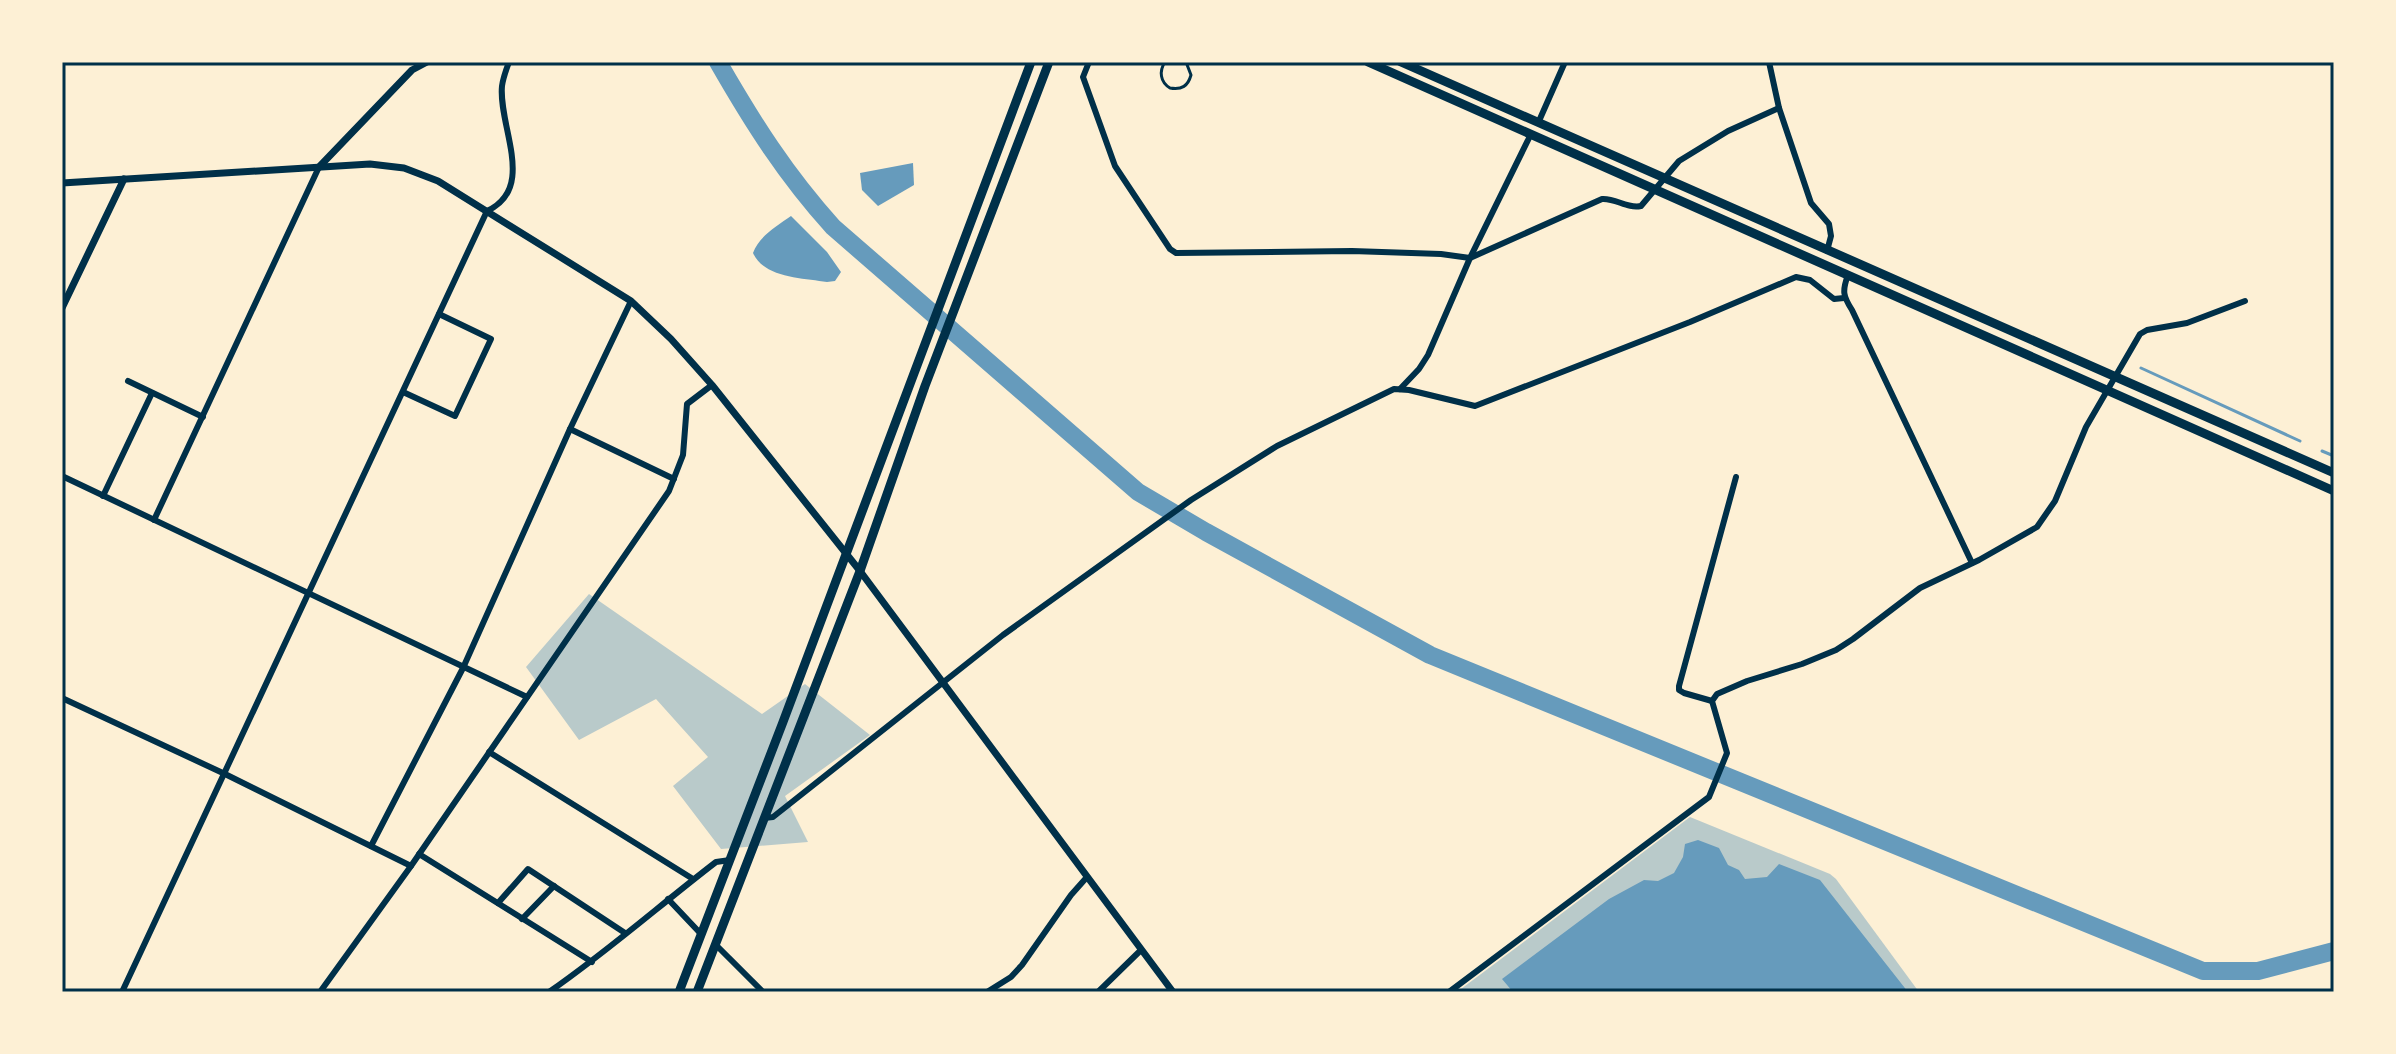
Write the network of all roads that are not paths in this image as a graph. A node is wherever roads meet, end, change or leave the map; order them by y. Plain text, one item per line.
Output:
1 (427, 62) edge
2 (509, 62) edge
3 (1031, 62) edge
4 (1049, 62) edge
5 (1089, 62) edge
6 (1165, 62) edge
7 (1186, 62) edge
8 (1368, 62) edge
9 (1401, 62) edge
10 (1565, 62) edge
11 (1769, 62) edge
12 (1779, 108) junction
13 (1539, 121) junction
14 (1531, 134) junction
15 (319, 167) junction
16 (1664, 178) junction
17 (124, 179) junction
18 (62, 183) edge
19 (1655, 190) junction
20 (487, 211) junction
21 (1827, 251) junction
22 (1470, 258) junction
23 (1848, 275) junction
24 (1844, 298) junction
25 (631, 301) junction
26 (2245, 301) dead end
27 (62, 308) edge
28 (439, 314) junction
29 (2114, 377) junction
30 (128, 381) dead end
31 (712, 385) junction
32 (1400, 389) junction
33 (2106, 391) junction
34 (403, 392) junction
35 (152, 393) junction
36 (203, 417) junction
37 (570, 429) junction
38 (2334, 473) edge
39 (62, 476) edge
40 (1736, 477) dead end
41 (674, 479) junction
42 (2334, 491) edge
43 (103, 496) junction
44 (154, 520) junction
45 (846, 554) junction
46 (1972, 563) junction
47 (860, 571) junction
48 (308, 593) junction
49 (463, 668) junction
50 (944, 683) junction
51 (527, 697) junction
52 (62, 698) edge
53 (1712, 701) junction
54 (489, 752) junction
55 (225, 774) junction
56 (764, 818) junction
57 (371, 846) junction
58 (419, 854) junction
59 (730, 860) junction
60 (411, 866) junction
61 (1087, 877) junction
62 (693, 879) junction
63 (554, 886) junction
64 (668, 899) junction
65 (498, 903) junction
66 (522, 919) junction
67 (625, 933) junction
68 (701, 934) junction
69 (716, 945) junction
70 (1141, 950) junction
71 (592, 962) junction
72 (122, 992) edge
73 (320, 992) edge
74 (549, 992) edge
75 (679, 992) edge
76 (697, 992) edge
77 (763, 992) edge
78 (987, 992) edge
79 (1098, 992) edge
80 (1173, 992) edge
81 (1449, 992) edge

1 - 15 street
2 - 20 street
3 - 45 highway
4 - 47 highway
5 - 22 street
6 - 7 lane
8 - 14 highway
9 - 13 highway
10 - 13 street
11 - 12 street
12 - 16 street
12 - 21 street
13 - 16 highway
14 - 19 highway
14 - 22 street
15 - 17 street
15 - 20 street
15 - 36 street
16 - 19 street
16 - 21 highway
17 - 18 street
17 - 27 street
19 - 22 street
19 - 23 highway
20 - 25 street
20 - 28 street
21 - 29 highway
22 - 32 street
23 - 24 street
23 - 33 highway
24 - 32 street
24 - 46 street
25 - 31 street
25 - 37 street
26 - 29 street
28 - 34 street
28 - 34 street
29 - 33 street
29 - 38 highway
30 - 35 street
31 - 41 street
31 - 45 street
32 - 50 street
33 - 42 highway
33 - 46 street
34 - 48 street
35 - 36 street
35 - 43 street
36 - 44 street
37 - 41 street
37 - 49 street
39 - 43 street
40 - 53 street
41 - 51 street
43 - 44 street
44 - 48 street
45 - 47 street
45 - 59 highway
46 - 53 street
47 - 50 street
47 - 56 highway
48 - 49 street
48 - 55 street
49 - 51 street
49 - 57 street
50 - 56 street
50 - 61 street
51 - 54 street
52 - 55 street
53 - 81 street
54 - 58 street
54 - 62 street
55 - 57 street
55 - 72 street
56 - 69 highway
57 - 60 street
58 - 60 street
58 - 65 street
59 - 62 street
59 - 68 highway
60 - 73 street
61 - 70 street
61 - 78 street
62 - 64 street
63 - 65 street
63 - 66 street
63 - 67 street
64 - 67 street
64 - 68 street
65 - 66 street
66 - 71 street
67 - 71 street
68 - 75 highway
69 - 76 highway
69 - 77 street
70 - 79 street
70 - 80 street
71 - 74 street

